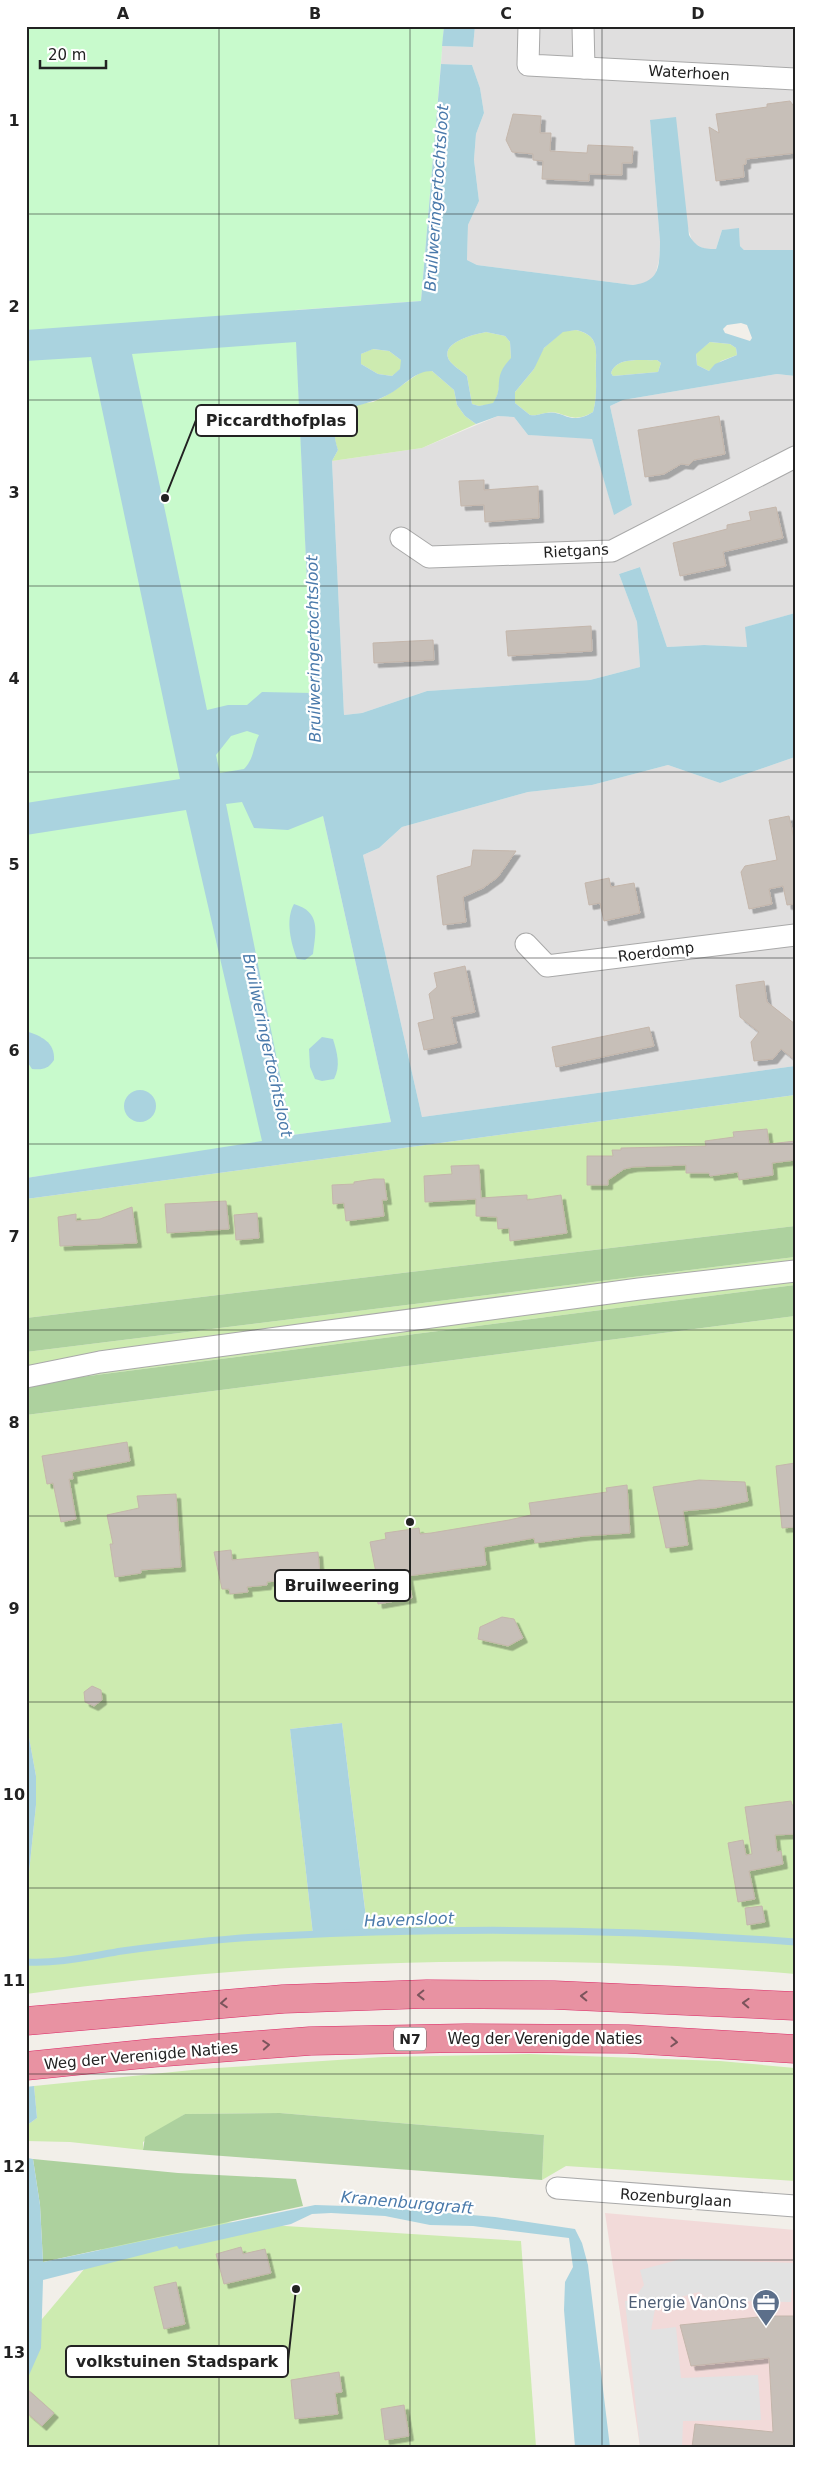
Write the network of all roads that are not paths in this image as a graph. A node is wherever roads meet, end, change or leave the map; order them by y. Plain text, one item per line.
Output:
1 (529, 26) edge
2 (582, 26) edge
3 (584, 68) junction
4 (795, 79) edge
5 (795, 458) edge
6 (400, 538) dead end
7 (795, 935) edge
8 (526, 944) dead end
9 (795, 1271) edge
10 (26, 1378) edge
11 (795, 2006) edge
12 (26, 2021) edge
13 (795, 2049) edge
14 (26, 2066) edge
15 (557, 2188) dead end
16 (795, 2206) edge

1 - 3 street, Waterhoen
2 - 3 street
3 - 4 street, Waterhoen
5 - 6 street, Rietgans
7 - 8 street, Roerdomp
9 - 10 street
11 -> 12 highway
14 -> 13 highway, Weg der Verenigde Naties / N7
15 - 16 street, Rozenburglaan

